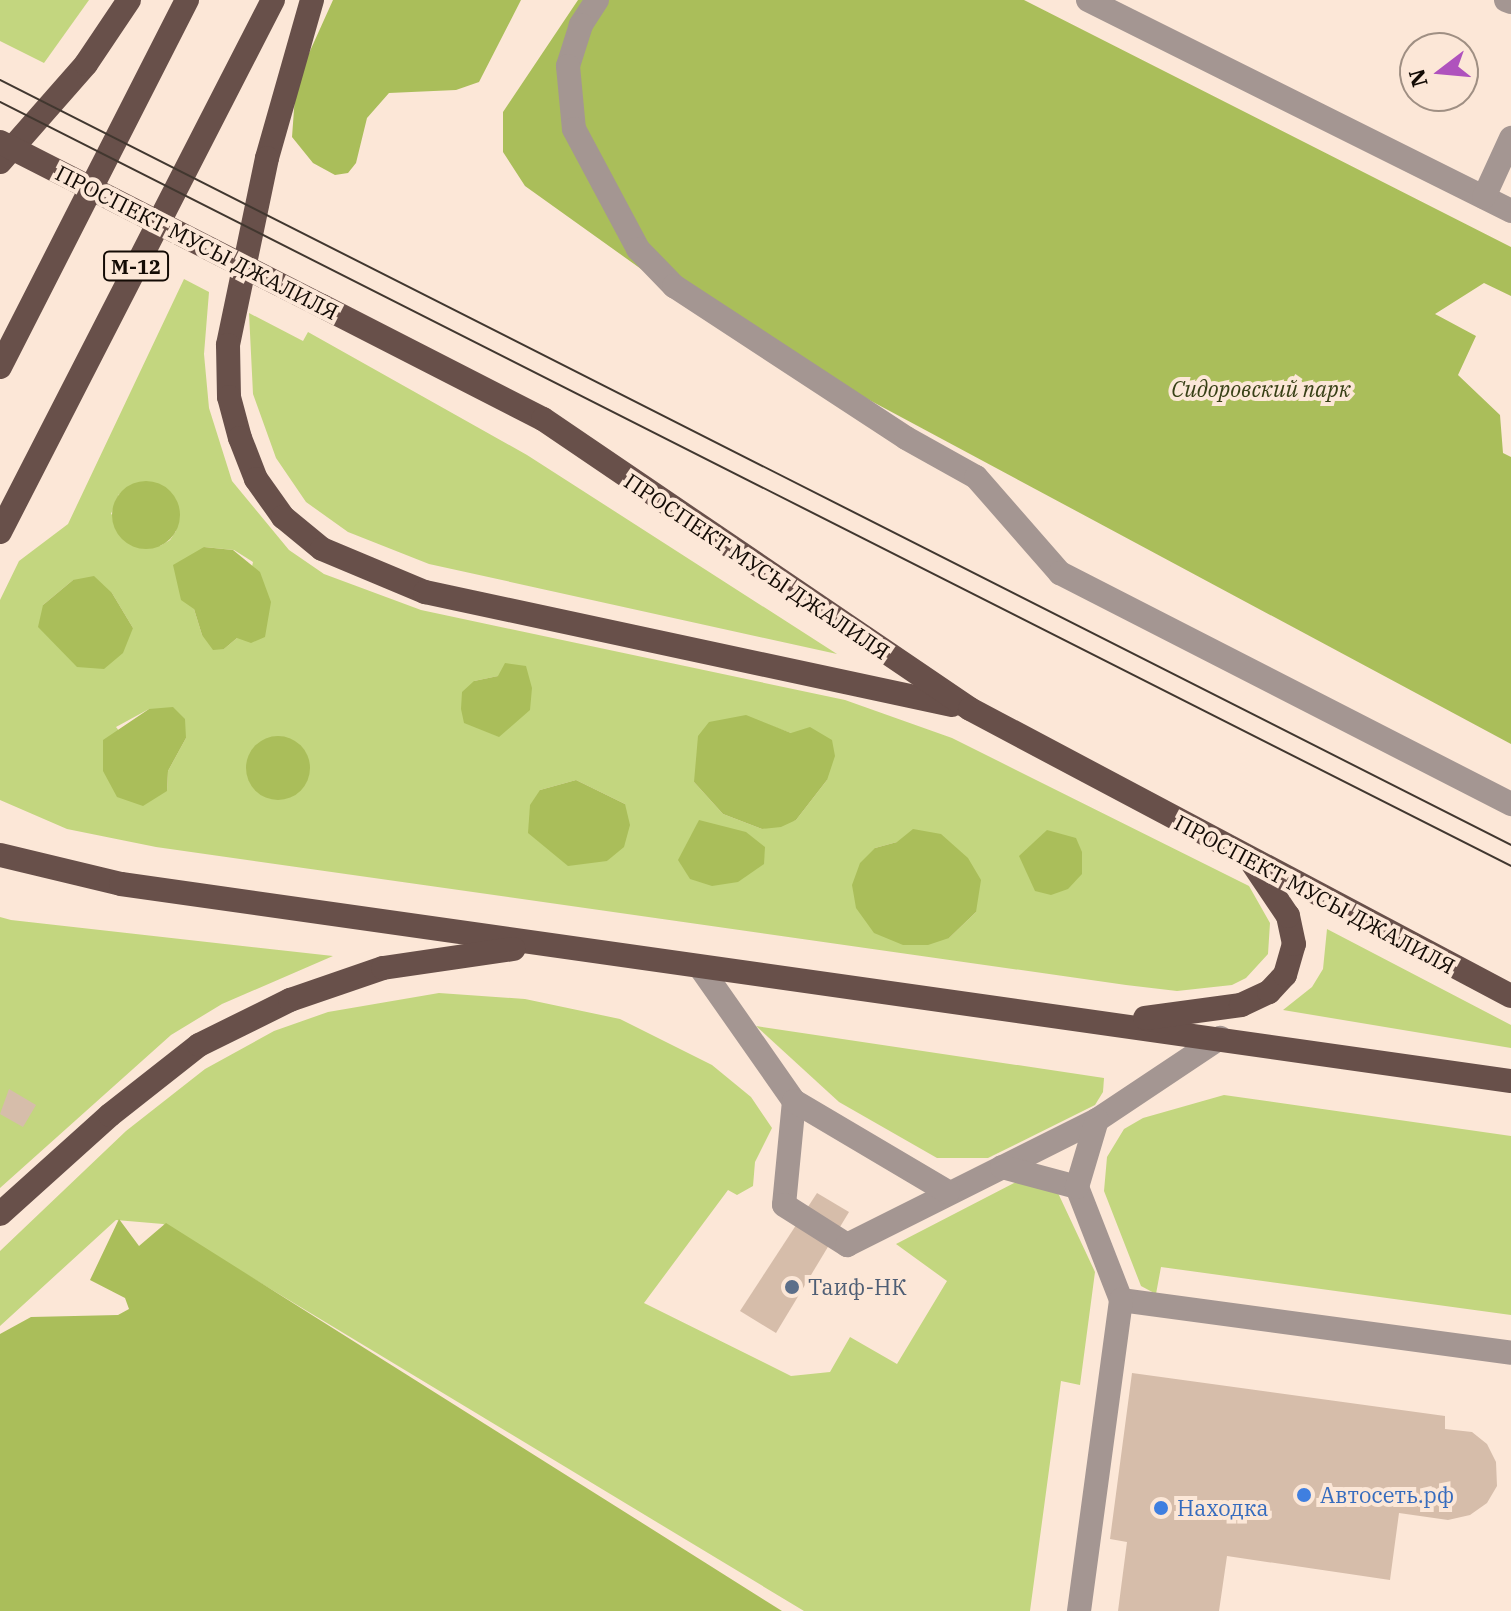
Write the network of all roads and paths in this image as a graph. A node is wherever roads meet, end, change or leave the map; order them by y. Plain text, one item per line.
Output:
1 (129, 0) edge
2 (187, 0) edge
3 (273, 0) edge
4 (312, 0) edge
5 (597, 0) edge
6 (1088, 0) edge
7 (1132, 9) edge
8 (1511, 138) edge
9 (0, 142) edge
10 (0, 162) edge
11 (1484, 197) junction
12 (1511, 211) edge
13 (0, 367) edge
14 (0, 532) edge
15 (970, 709) junction
16 (1511, 804) edge
17 (0, 855) edge
18 (1252, 862) junction
19 (543, 945) junction
20 (700, 967) junction
21 (1511, 996) edge
22 (1119, 1022) junction
23 (1220, 1038) junction
24 (1511, 1081) edge
25 (794, 1101) junction
26 (1097, 1120) junction
27 (1002, 1167) junction
28 (1077, 1187) junction
29 (948, 1192) junction
30 (0, 1214) edge
31 (1121, 1300) junction
32 (1511, 1353) edge
33 (1079, 1611) edge

1 - 10 main road
2 - 13 main road
3 - 14 main road, М-12
4 - 15 main road
5 - 16 street
6 - 7 street
7 - 11 street
8 - 11 street
9 - 15 main road, ПРОСПЕКТ МУСЫ ДЖАЛИЛЯ, bridge
11 - 12 street
15 - 18 main road, ПРОСПЕКТ МУСЫ ДЖАЛИЛЯ
17 - 19 main road
18 - 21 main road, ПРОСПЕКТ МУСЫ ДЖАЛИЛЯ
18 - 22 main road
19 - 20 main road
19 - 30 main road
20 - 22 main road
20 - 25 street
22 - 23 main road
23 - 24 main road
23 - 26 street
25 - 29 street
25 - 29 street
26 - 27 street
26 - 28 street
27 - 28 street
27 - 29 street
28 - 31 street
31 - 32 street
31 - 33 street

